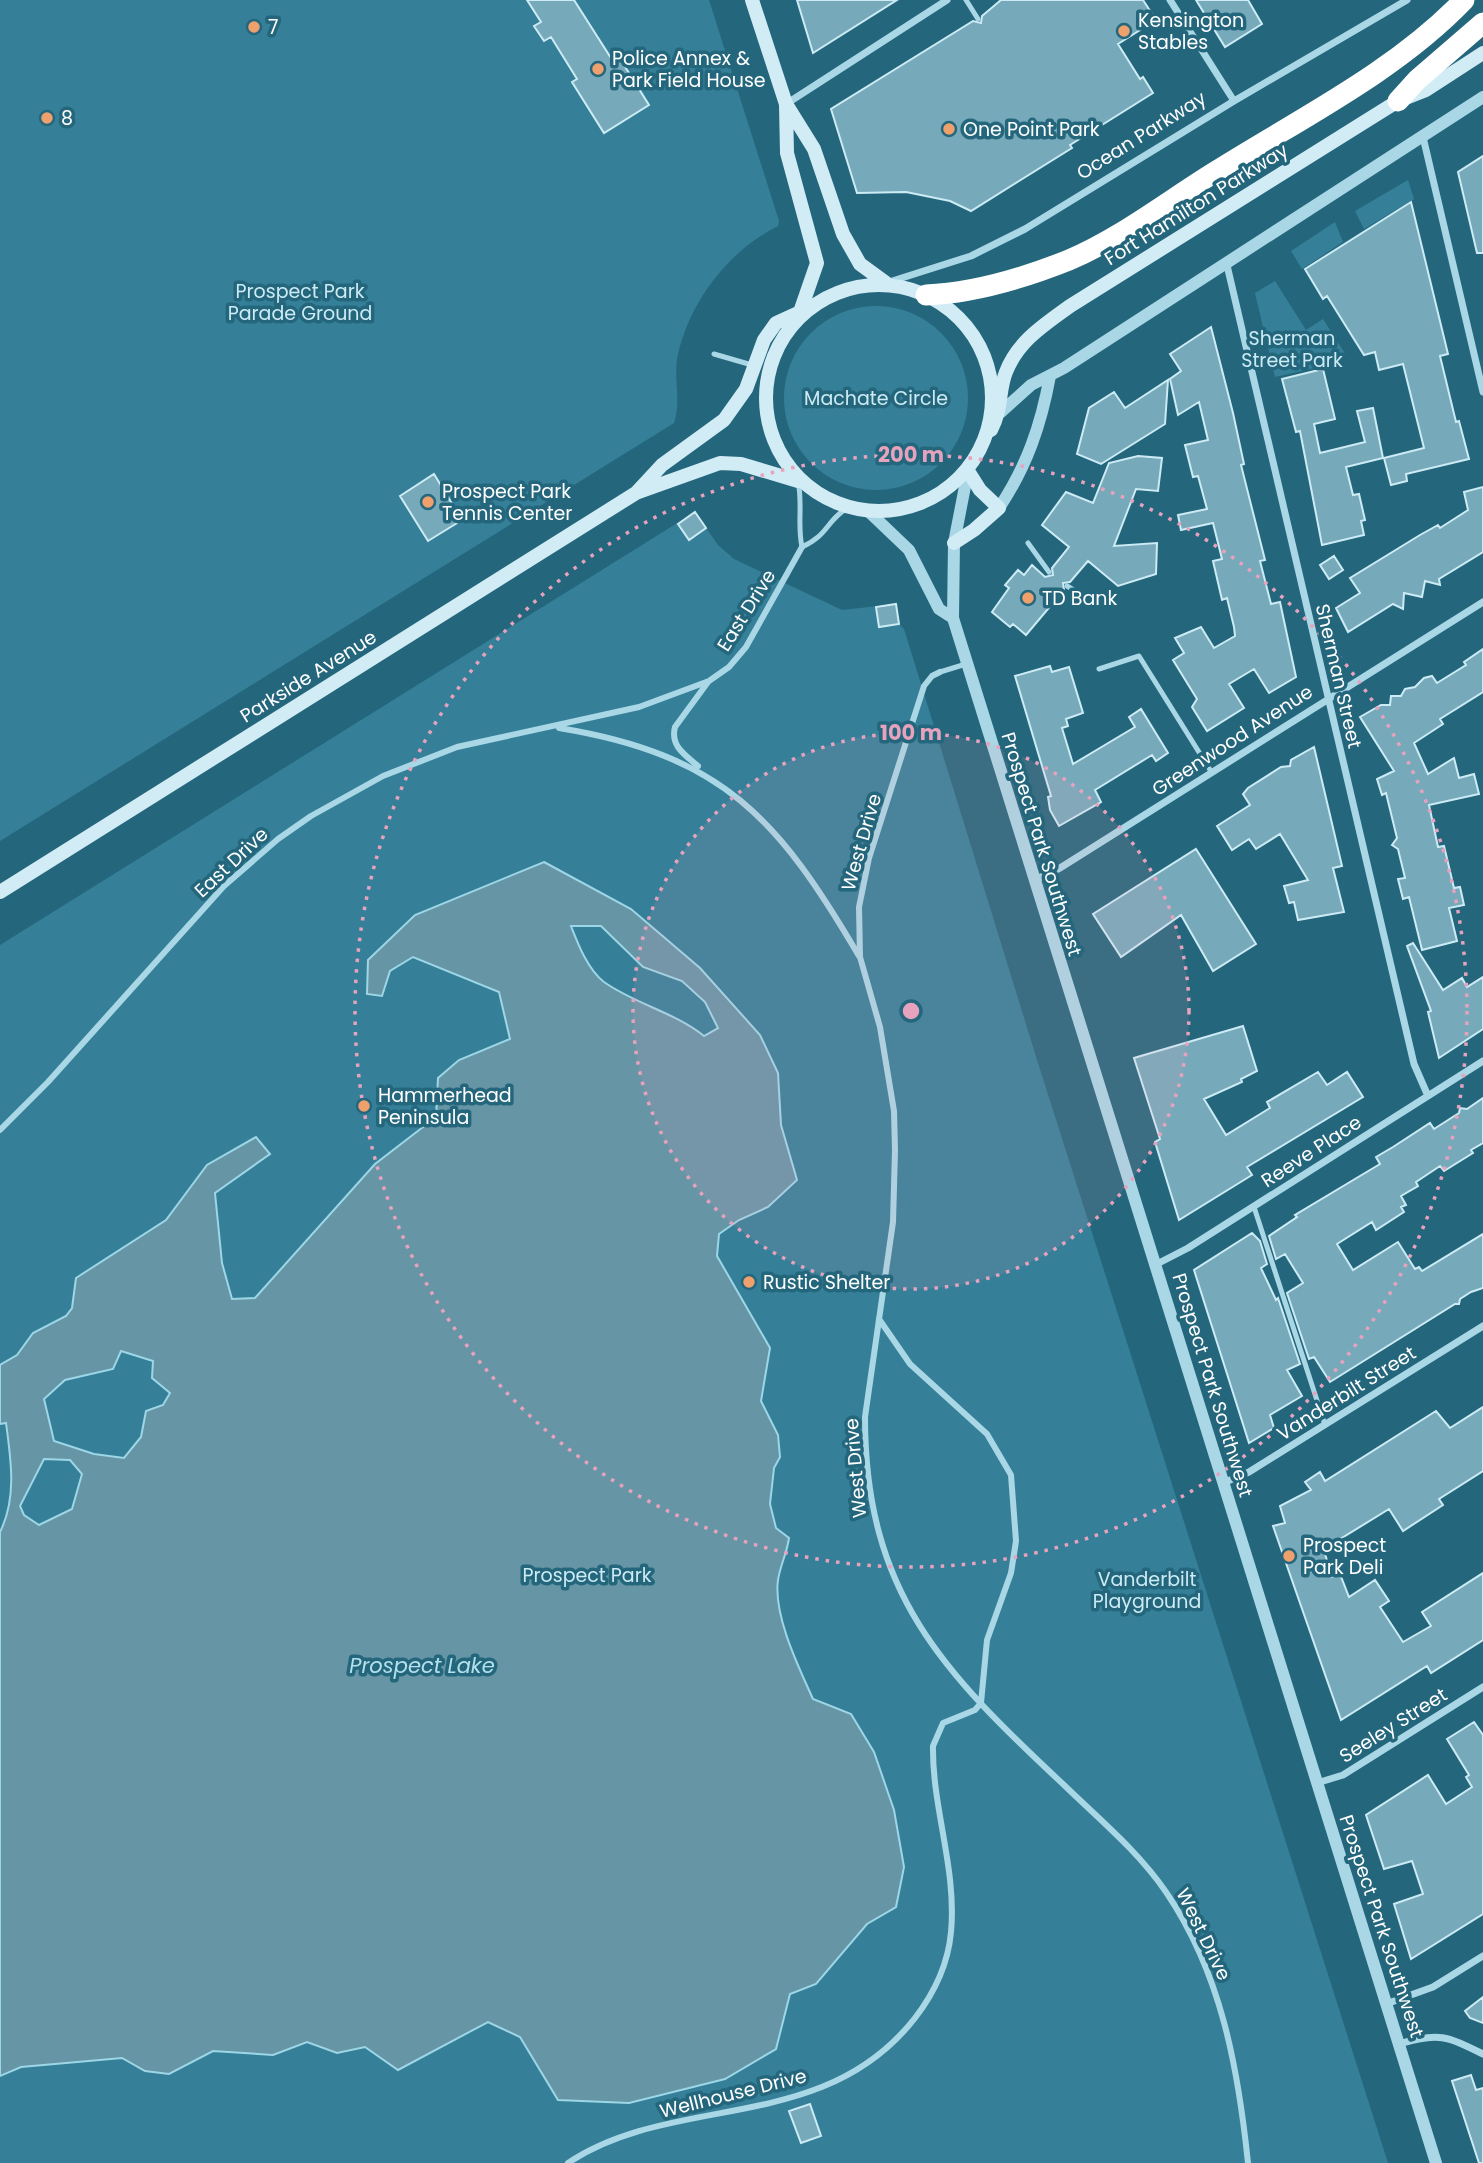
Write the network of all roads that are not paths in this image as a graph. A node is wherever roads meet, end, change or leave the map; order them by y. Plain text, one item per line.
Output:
1 (752, 0) edge
2 (947, 0) edge
3 (967, 0) edge
4 (1170, 0) edge
5 (1407, 0) edge
6 (1464, 0) edge
7 (978, 19) dead end
8 (1483, 23) edge
9 (1483, 53) edge
10 (1483, 97) edge
11 (1234, 101) junction
12 (1398, 101) junction
13 (786, 104) junction
14 (1423, 137) junction
15 (1226, 261) junction
16 (887, 283) junction
17 (926, 295) junction
18 (800, 312) junction
19 (714, 354) dead end
20 (755, 366) junction
21 (1049, 376) junction
22 (1483, 392) edge
23 (1001, 412) junction
24 (987, 437) junction
25 (968, 471) junction
26 (799, 481) junction
27 (636, 493) junction
28 (849, 507) junction
29 (999, 508) junction
30 (867, 510) junction
31 (954, 543) junction
32 (1028, 543) dead end
33 (802, 547) junction
34 (1049, 572) dead end
35 (1067, 586) dead end
36 (1483, 602) edge
37 (1097, 604) dead end
38 (953, 618) junction
39 (967, 664) junction
40 (1099, 669) dead end
41 (940, 672) joint
42 (709, 681) junction
43 (1328, 698) junction
44 (555, 727) junction
45 (1212, 773) junction
46 (707, 774) junction
47 (1033, 881) junction
48 (0, 892) edge
49 (860, 957) junction
50 (1483, 1061) edge
51 (1428, 1096) junction
52 (0, 1130) edge
53 (1254, 1207) junction
54 (1155, 1265) junction
55 (879, 1319) junction
56 (1483, 1326) edge
57 (1325, 1425) junction
58 (1223, 1483) junction
59 (1483, 1687) edge
60 (981, 1703) junction
61 (1316, 1783) junction
62 (1483, 1956) edge
63 (1386, 2004) junction
64 (1399, 2044) junction
65 (1483, 2054) edge
66 (568, 2163) edge
67 (1248, 2163) edge
68 (1436, 2163) edge

1 - 13 main road
2 - 13 street
3 - 7 lane
4 - 11 street
5 - 11 street, Ocean Parkway
6 - 17 highway
8 - 12 highway
9 - 12 main road, Fort Hamilton Parkway
10 - 14 street
11 - 16 street, Ocean Parkway
12 - 23 main road, Fort Hamilton Parkway
13 - 16 main road
13 - 18 main road
14 - 15 street
14 - 22 street
15 - 21 street
15 - 43 street, Sherman Street
16 - 17 main road
16 - 18 main road
17 - 24 main road
18 - 20 main road, Parkside Avenue
18 - 26 main road
19 - 20 lane
20 - 27 main road, Parkside Avenue
21 - 23 street
21 - 29 street
23 - 24 main road, Fort Hamilton Parkway
24 - 25 main road
25 - 29 main road
25 - 30 main road
25 - 31 street, Prospect Park Southwest
26 - 27 main road, Parkside Avenue
26 - 28 main road
26 - 33 lane
27 - 48 main road, Parkside Avenue
28 - 30 main road
28 - 33 lane
29 - 31 main road
30 - 38 street, Prospect Park Southwest
31 - 38 street, Prospect Park Southwest
32 - 34 lane
33 - 42 street, East Drive
35 - 37 lane
36 - 43 street, Greenwood Avenue
38 - 39 street, Prospect Park Southwest
39 - 41 lane
39 - 47 street, Prospect Park Southwest
40 - 45 lane
41 - 49 street, West Drive
42 - 44 street, East Drive
42 - 46 street, East Drive
43 - 45 street, Greenwood Avenue
43 - 51 street, Sherman Street
44 - 46 street, East Drive
44 - 52 street, East Drive
45 - 47 street, Greenwood Avenue
46 - 49 street, East Drive
47 - 54 street, Prospect Park Southwest
49 - 55 street, West Drive
50 - 51 street, Reeve Place
51 - 53 street, Reeve Place
53 - 54 street, Reeve Place
53 - 57 lane
54 - 58 street, Prospect Park Southwest
55 - 60 street, West Drive
55 - 60 street
56 - 57 street, Vanderbilt Street
57 - 58 street, Vanderbilt Street
58 - 61 street, Prospect Park Southwest
59 - 61 street, Seeley Street
60 - 66 street, Wellhouse Drive
60 - 67 street, West Drive
61 - 63 street, Prospect Park Southwest
62 - 63 street
63 - 64 street, Prospect Park Southwest
64 - 65 street
64 - 68 street, Prospect Park Southwest

